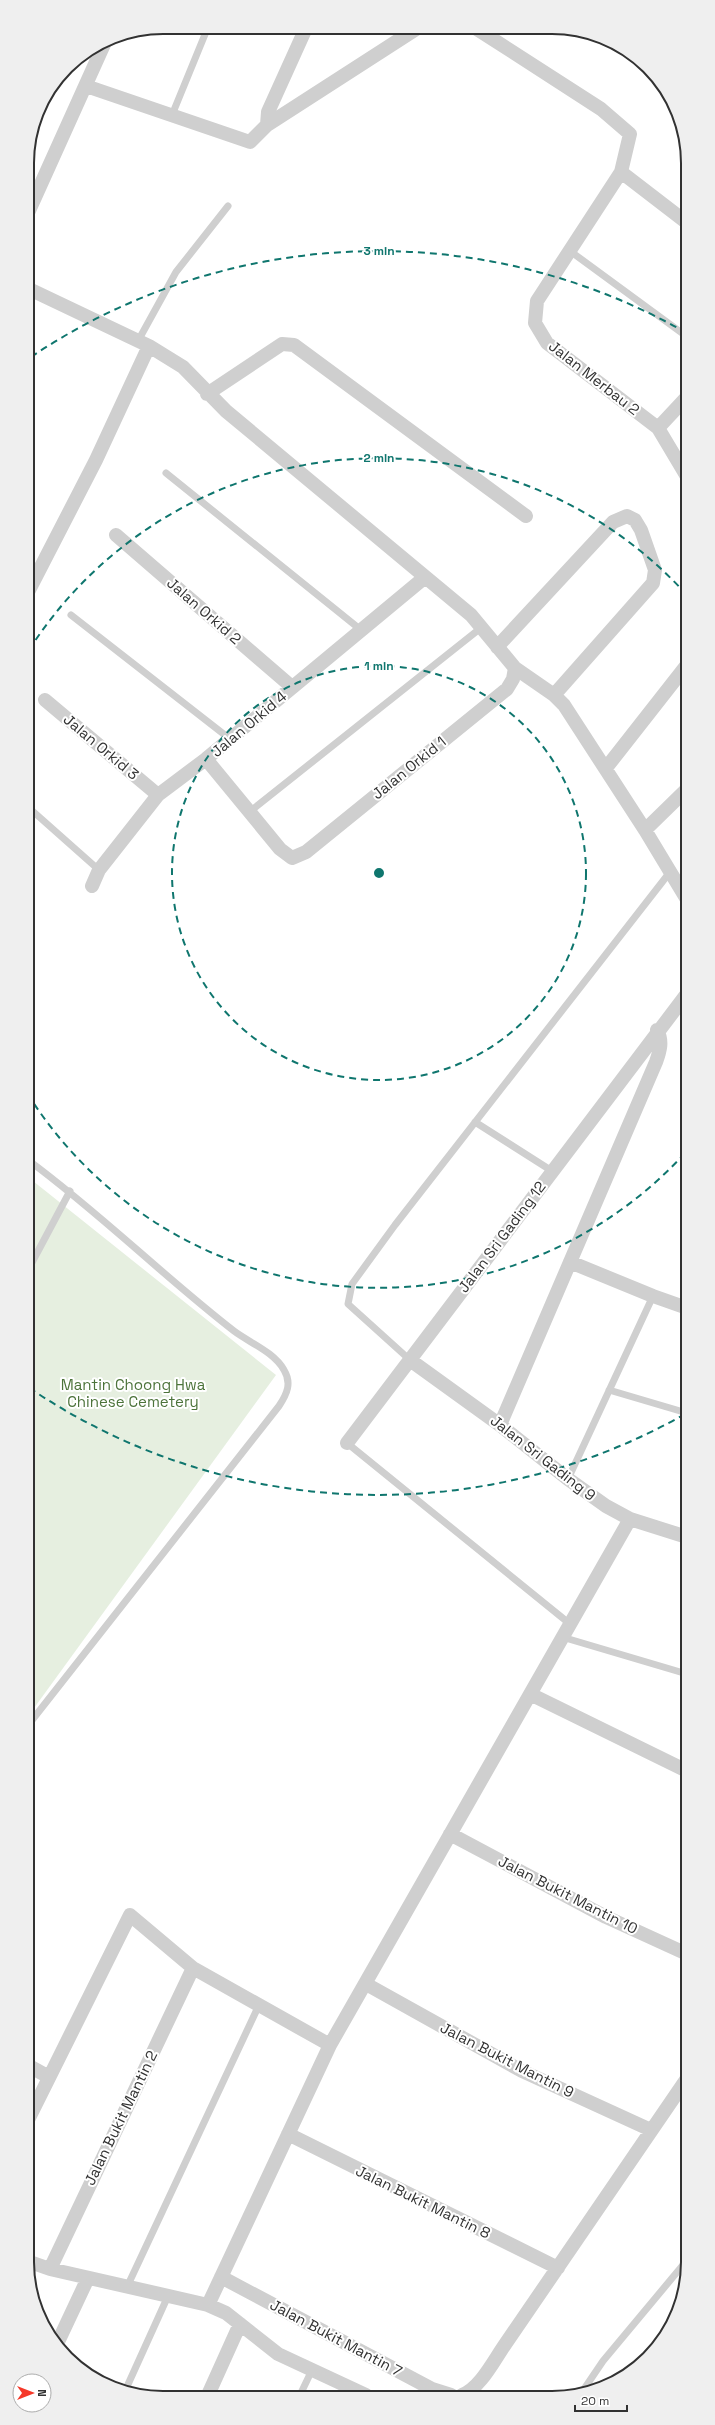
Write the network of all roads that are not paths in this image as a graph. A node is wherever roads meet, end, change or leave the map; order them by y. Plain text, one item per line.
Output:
1 (205, 34) edge
2 (303, 34) edge
3 (408, 34) edge
4 (485, 34) edge
5 (102, 50) edge
6 (86, 86) junction
7 (172, 115) junction
8 (267, 126) junction
9 (621, 172) junction
10 (34, 200) edge
11 (228, 206) dead end
12 (681, 218) edge
13 (570, 251) junction
14 (34, 291) edge
15 (681, 332) edge
16 (143, 343) junction
17 (207, 394) junction
18 (681, 403) edge
19 (658, 428) junction
20 (681, 467) edge
21 (166, 473) dead end
22 (526, 516) dead end
23 (116, 535) dead end
24 (424, 578) junction
25 (34, 580) edge
26 (71, 615) dead end
27 (482, 627) junction
28 (361, 630) junction
29 (497, 647) junction
30 (515, 668) junction
31 (681, 672) edge
32 (292, 687) junction
33 (554, 695) junction
34 (45, 700) dead end
35 (230, 739) junction
36 (206, 759) junction
37 (606, 768) junction
38 (158, 795) junction
39 (681, 795) edge
40 (34, 812) edge
41 (248, 813) junction
42 (645, 830) junction
43 (99, 870) junction
44 (670, 872) junction
45 (92, 886) dead end
46 (681, 890) edge
47 (681, 1001) edge
48 (657, 1030) junction
49 (475, 1122) junction
50 (34, 1164) edge
51 (552, 1171) junction
52 (70, 1190) junction
53 (34, 1259) edge
54 (570, 1262) junction
55 (653, 1296) junction
56 (681, 1306) edge
57 (410, 1360) junction
58 (609, 1390) junction
59 (681, 1411) edge
60 (500, 1425) junction
61 (347, 1443) joint
62 (568, 1479) junction
63 (630, 1519) junction
64 (681, 1535) edge
65 (570, 1624) junction
66 (562, 1637) junction
67 (681, 1672) edge
68 (530, 1694) junction
69 (34, 1718) edge
70 (681, 1769) edge
71 (450, 1834) junction
72 (681, 1951) edge
73 (193, 1968) junction
74 (366, 1984) junction
75 (259, 2005) junction
76 (330, 2045) junction
77 (34, 2069) edge
78 (49, 2077) junction
79 (681, 2086) edge
80 (34, 2108) edge
81 (651, 2130) junction
82 (288, 2134) junction
83 (34, 2263) edge
84 (681, 2267) edge
85 (558, 2268) junction
86 (50, 2269) junction
87 (222, 2277) junction
88 (88, 2278) junction
89 (127, 2287) junction
90 (168, 2296) junction
91 (208, 2305) junction
92 (240, 2324) junction
93 (60, 2338) edge
94 (312, 2370) junction
95 (127, 2386) edge
96 (586, 2386) edge
97 (210, 2391) edge
98 (302, 2391) edge
99 (357, 2391) edge
100 (438, 2391) edge
101 (470, 2391) edge

1 - 7 lane
2 - 8 street
3 - 8 street
4 - 9 street, Jalan Merbau 2
5 - 6 street
6 - 7 street
6 - 10 street
7 - 8 street
9 - 12 street
9 - 13 street, Jalan Merbau 2
11 - 16 lane
13 - 15 lane
13 - 19 street, Jalan Merbau 2
14 - 16 street
16 - 17 street
16 - 25 street
17 - 22 street
17 - 24 street
18 - 19 street
19 - 20 street, Jalan Merbau 2
21 - 28 lane
23 - 32 street, Jalan Orkid 2
24 - 27 street
24 - 28 street, Jalan Orkid 4
26 - 35 lane
27 - 29 street
27 - 41 lane
28 - 32 street, Jalan Orkid 4
29 - 30 street
29 - 33 street
30 - 33 street
30 - 41 street, Jalan Orkid 1
31 - 37 street
32 - 35 street, Jalan Orkid 4
33 - 37 street
34 - 38 street, Jalan Orkid 3
35 - 36 street, Jalan Orkid 4
36 - 38 street, Jalan Orkid 4
36 - 41 street
37 - 42 street
38 - 43 street, Jalan Orkid 4
39 - 42 street
40 - 43 lane
42 - 44 street
43 - 45 street, Jalan Orkid 4
44 - 46 street
44 - 49 lane
47 - 48 street, Jalan Sri Gading 12
48 - 51 street, Jalan Sri Gading 12
48 - 54 street
49 - 51 lane
49 - 57 lane
50 - 52 lane
51 - 57 street, Jalan Sri Gading 12
52 - 53 lane
52 - 69 lane
54 - 55 street
54 - 60 street
55 - 56 street
55 - 58 lane
57 - 60 street, Jalan Sri Gading 9
57 - 61 street, Jalan Sri Gading 12
58 - 59 lane
58 - 62 lane
60 - 62 street, Jalan Sri Gading 9
61 - 65 lane
62 - 63 street, Jalan Sri Gading 9
63 - 64 street, Jalan Sri Gading 9
63 - 65 street
65 - 66 street
66 - 67 lane
66 - 68 street
68 - 70 street
68 - 71 street
71 - 72 street, Jalan Bukit Mantin 10
71 - 74 street
73 - 75 street
73 - 78 street
73 - 86 street, Jalan Bukit Mantin 2
74 - 76 street
74 - 81 street, Jalan Bukit Mantin 9
75 - 76 street
75 - 89 lane
76 - 82 street
77 - 78 street
78 - 80 street
79 - 81 street
81 - 85 street
82 - 85 street, Jalan Bukit Mantin 8
82 - 87 street
83 - 86 street
84 - 96 lane
85 - 101 street
86 - 88 street
87 - 91 street
87 - 100 street, Jalan Bukit Mantin 7
88 - 89 street
88 - 93 street
89 - 90 street
90 - 91 street
90 - 95 lane
91 - 92 street
92 - 94 street
92 - 97 street
94 - 98 lane
94 - 99 street

